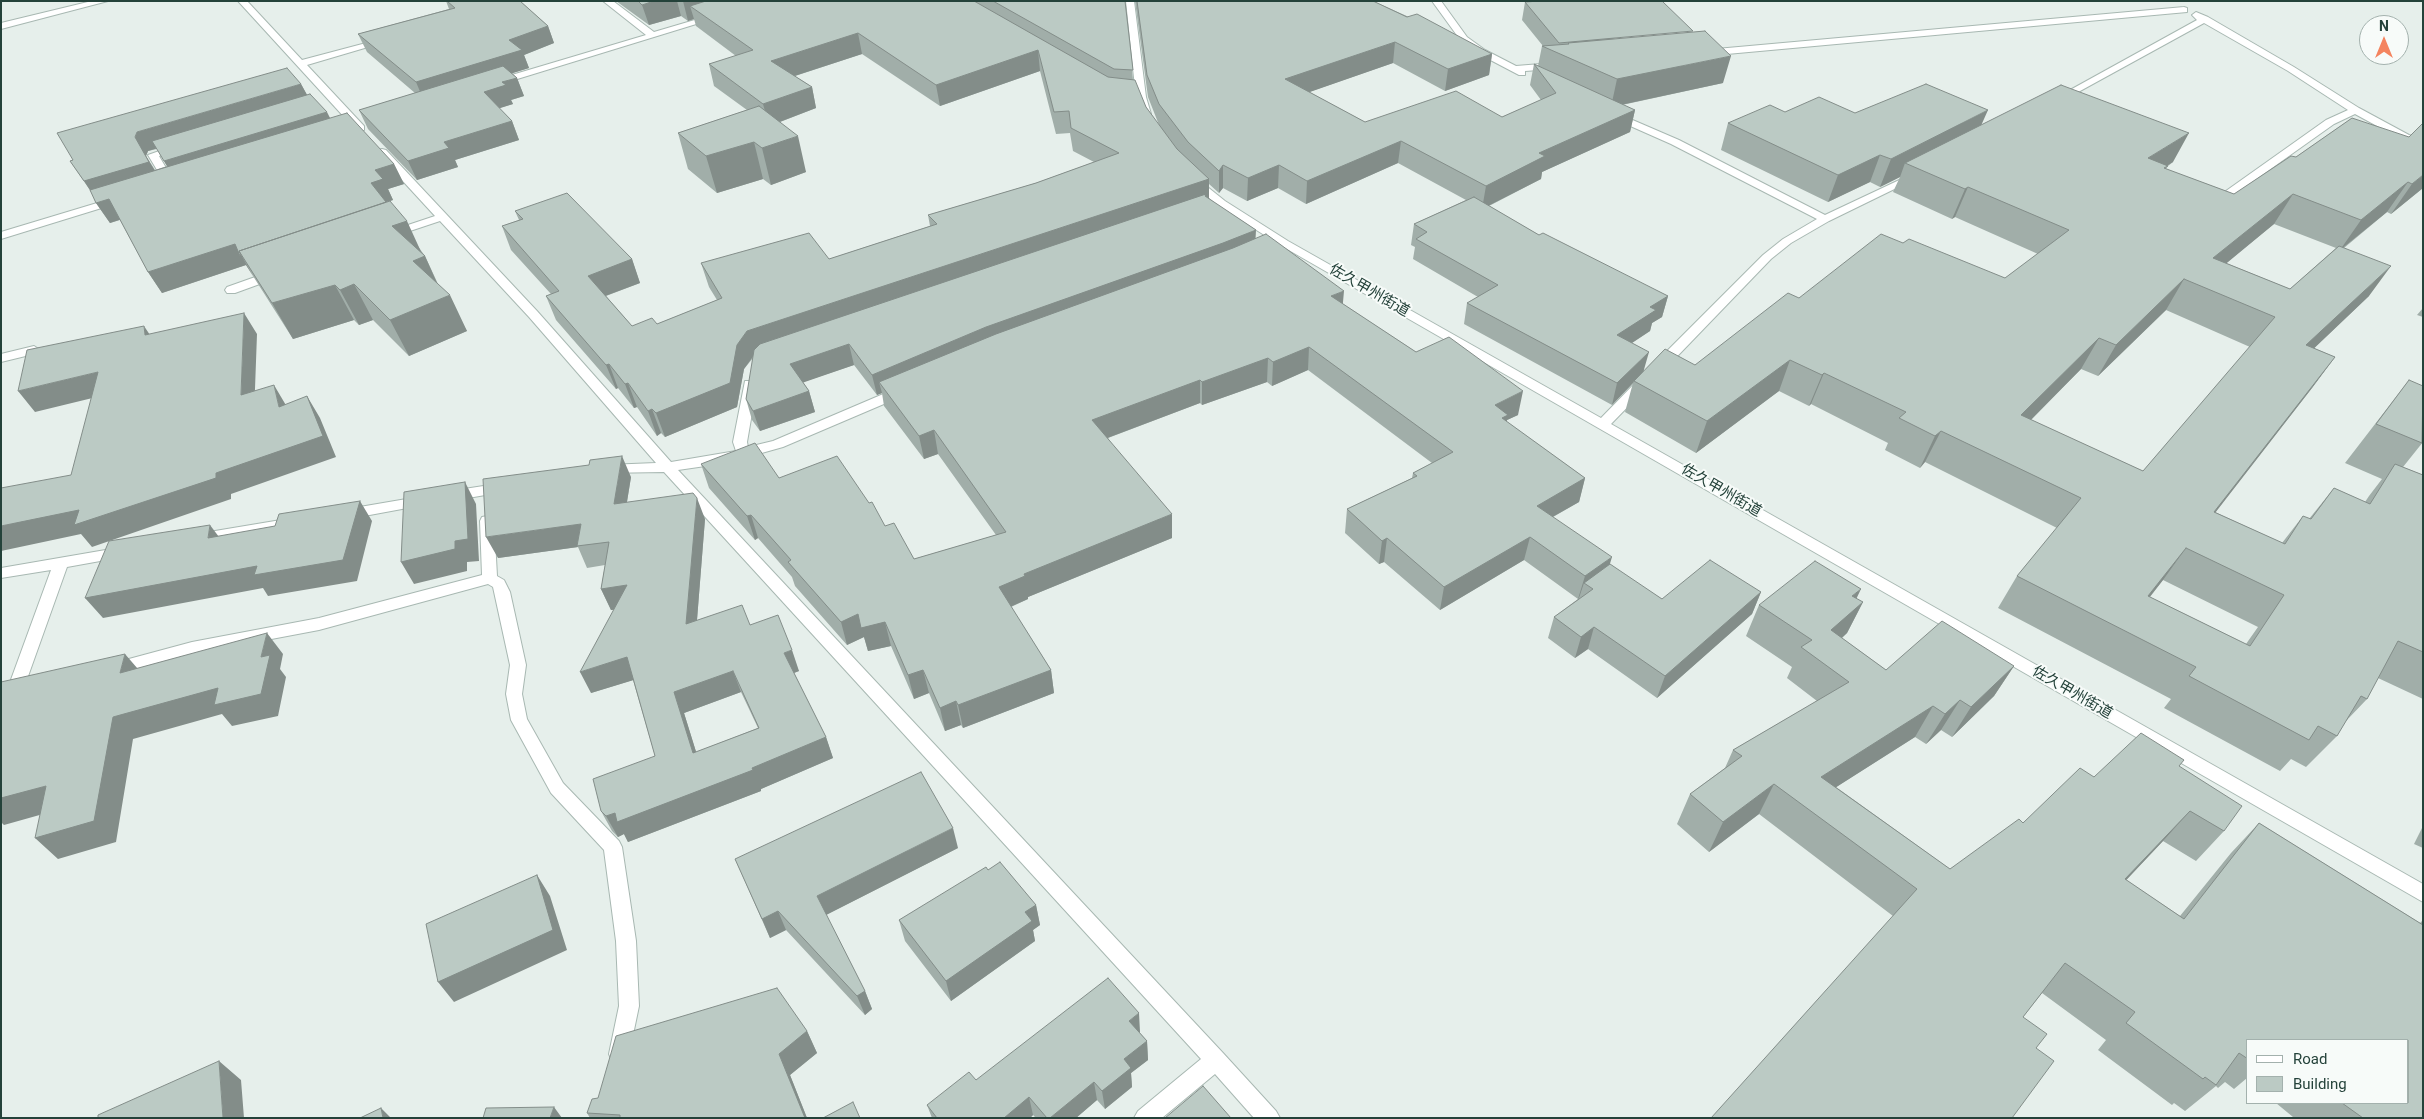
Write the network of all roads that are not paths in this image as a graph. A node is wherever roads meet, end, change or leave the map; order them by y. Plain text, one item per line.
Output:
1 (104, 1) edge
2 (242, 1) edge
3 (607, 1) edge
4 (1130, 1) edge
5 (1436, 1) edge
6 (2174, 1) edge
7 (2184, 10) junction
8 (726, 14) edge
9 (2205, 18) junction
10 (1, 26) edge
11 (652, 35) junction
12 (392, 38) edge
13 (1694, 54) edge
14 (300, 64) junction
15 (1564, 65) edge
16 (1515, 69) junction
17 (1531, 77) dead end
18 (490, 85) edge
19 (2048, 104) edge
20 (2356, 110) junction
21 (1607, 112) edge
22 (1153, 128) edge
23 (2423, 143) edge
24 (191, 144) edge
25 (1183, 168) edge
26 (1924, 171) edge
27 (170, 183) edge
28 (132, 195) edge
29 (2212, 206) edge
30 (442, 217) junction
31 (1825, 219) junction
32 (1, 236) edge
33 (378, 239) edge
34 (1284, 243) junction
35 (1268, 250) edge
36 (286, 271) edge
37 (231, 290) dead end
38 (34, 350) edge
39 (1, 358) edge
40 (752, 369) edge
41 (913, 387) edge
42 (1603, 424) junction
43 (743, 453) junction
44 (668, 467) junction
45 (596, 472) edge
46 (512, 486) edge
47 (485, 490) junction
48 (337, 516) edge
49 (308, 520) edge
50 (184, 542) edge
51 (137, 550) edge
52 (61, 562) junction
53 (1, 573) edge
54 (490, 578) junction
55 (97, 673) edge
56 (32, 691) edge
57 (7, 697) edge
58 (2423, 894) edge
59 (1216, 1060) junction
60 (615, 1068) edge
61 (1145, 1118) edge
62 (1269, 1118) edge

1 - 10 street
2 - 14 street
3 - 11 street
4 - 22 street
5 - 16 street
6 - 7 street
7 - 9 street
7 - 13 street
8 - 11 street
9 - 19 street
9 - 20 street
11 - 18 street
12 - 14 street
14 - 30 street
15 - 16 street
16 - 17 street
20 - 23 street
20 - 29 street
21 - 31 street
24 - 27 street
25 - 34 street, 佐久甲州街道
26 - 31 street
28 - 32 street
30 - 33 street
30 - 44 street
31 - 42 street
34 - 35 street
34 - 42 street, 佐久甲州街道
36 - 37 street
38 - 39 street
40 - 43 street
41 - 43 street
42 - 58 street, 佐久甲州街道
43 - 44 street
44 - 45 street
44 - 59 street
46 - 47 street
47 - 48 street
47 - 54 street
49 - 50 street
51 - 52 street
52 - 53 street
52 - 57 street
54 - 55 street
54 - 60 street
56 - 57 street
59 - 61 street
59 - 62 street

